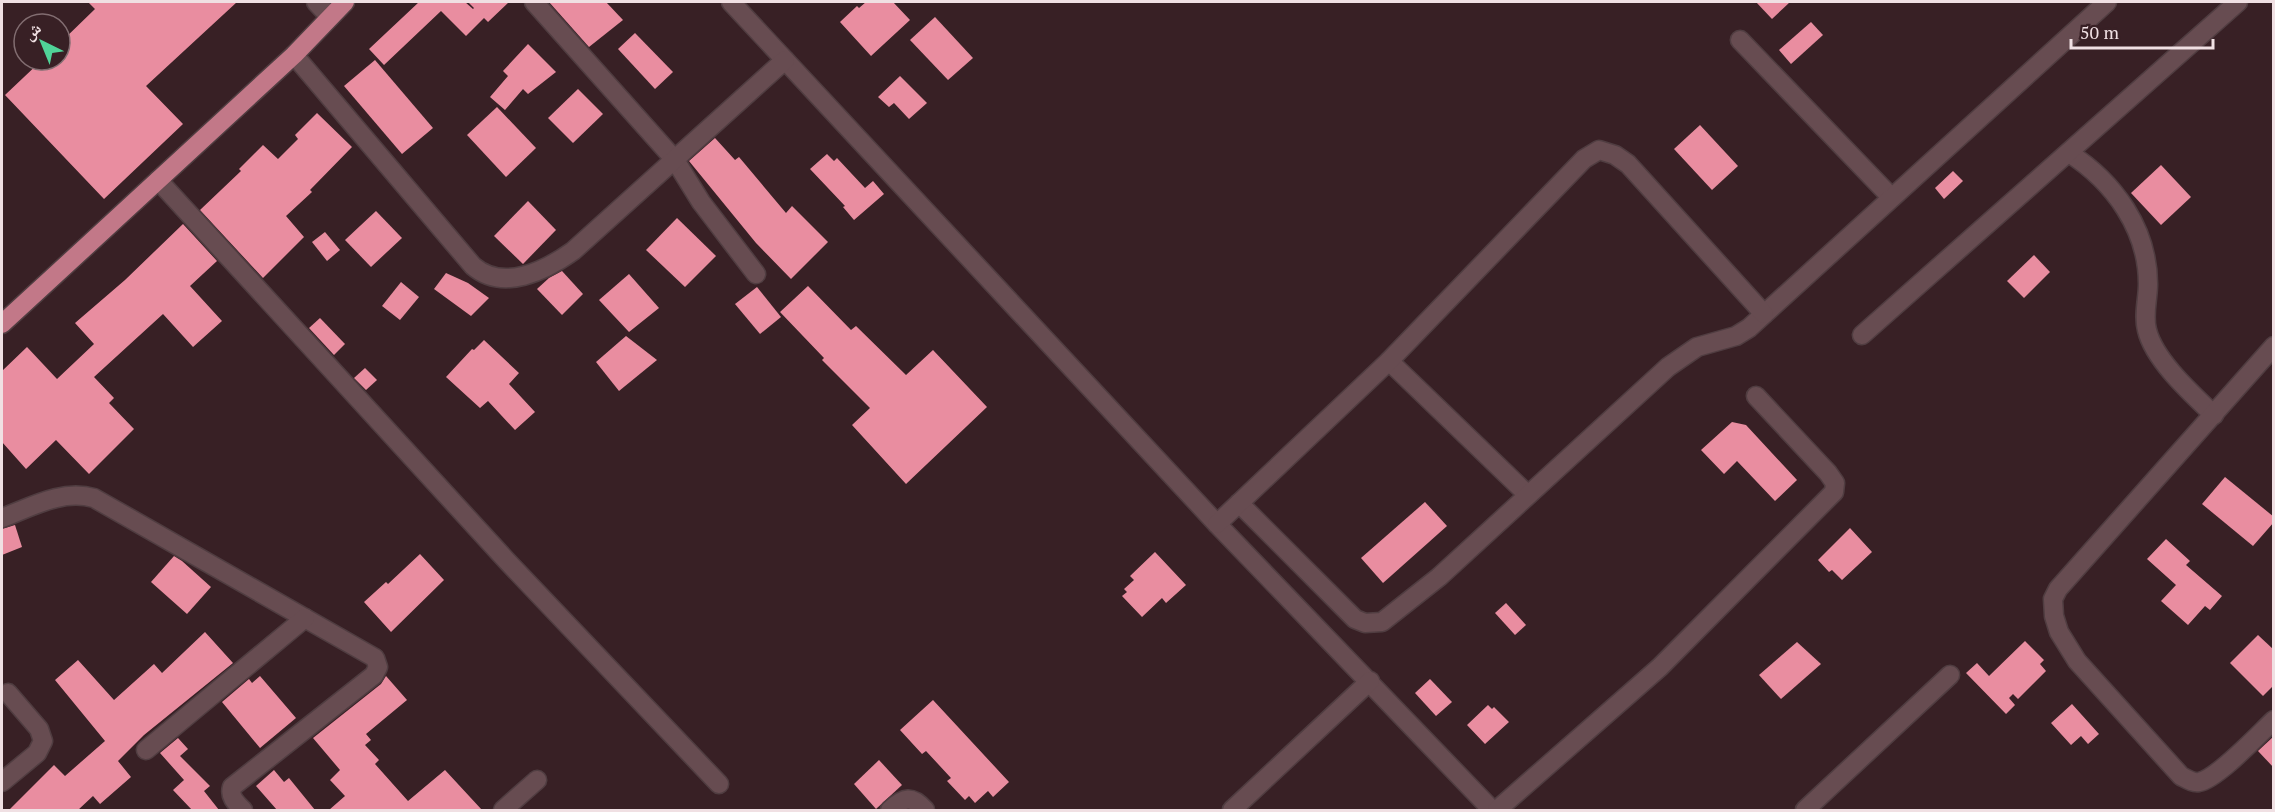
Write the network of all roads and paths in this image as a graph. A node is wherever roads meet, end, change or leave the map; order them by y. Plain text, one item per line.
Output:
1 (315, 2) edge
2 (345, 2) edge
3 (534, 2) edge
4 (731, 2) edge
5 (2107, 2) edge
6 (2238, 2) edge
7 (330, 18) junction
8 (1740, 40) dead end
9 (294, 55) junction
10 (785, 60) junction
11 (2069, 153) junction
12 (675, 160) junction
13 (158, 180) junction
14 (1891, 197) junction
15 (756, 274) dead end
16 (1764, 314) junction
17 (2, 324) edge
18 (1862, 336) dead end
19 (2274, 346) edge
20 (1389, 361) junction
21 (1756, 396) dead end
22 (2214, 415) junction
23 (1528, 495) junction
24 (1239, 503) junction
25 (2, 518) edge
26 (1217, 524) junction
27 (306, 618) junction
28 (1950, 675) dead end
29 (1370, 681) junction
30 (8, 693) dead end
31 (2274, 720) edge
32 (146, 750) dead end
33 (537, 780) dead end
34 (2, 782) edge
35 (718, 784) dead end
36 (243, 810) edge
37 (503, 810) edge
38 (890, 810) edge
39 (925, 810) edge
40 (1232, 810) edge
41 (1495, 810) edge
42 (1805, 810) edge

1 - 7 street
2 - 7 main road
3 - 12 street
4 - 10 street
5 - 14 street
6 - 11 street
7 - 9 main road
8 - 14 street
9 - 12 street
9 - 13 main road
10 - 12 street
10 - 26 street
11 - 18 street
11 - 22 street
12 - 15 street
13 - 17 main road
13 - 35 street
14 - 16 street
16 - 20 street
16 - 23 street
19 - 22 street
20 - 23 street
20 - 24 street
21 - 41 street
22 - 31 street
23 - 24 street
24 - 26 street
25 - 27 street
26 - 29 street
27 - 32 street
27 - 36 street
28 - 42 street
29 - 40 street
29 - 41 street
30 - 34 street
33 - 37 street
38 - 39 street

